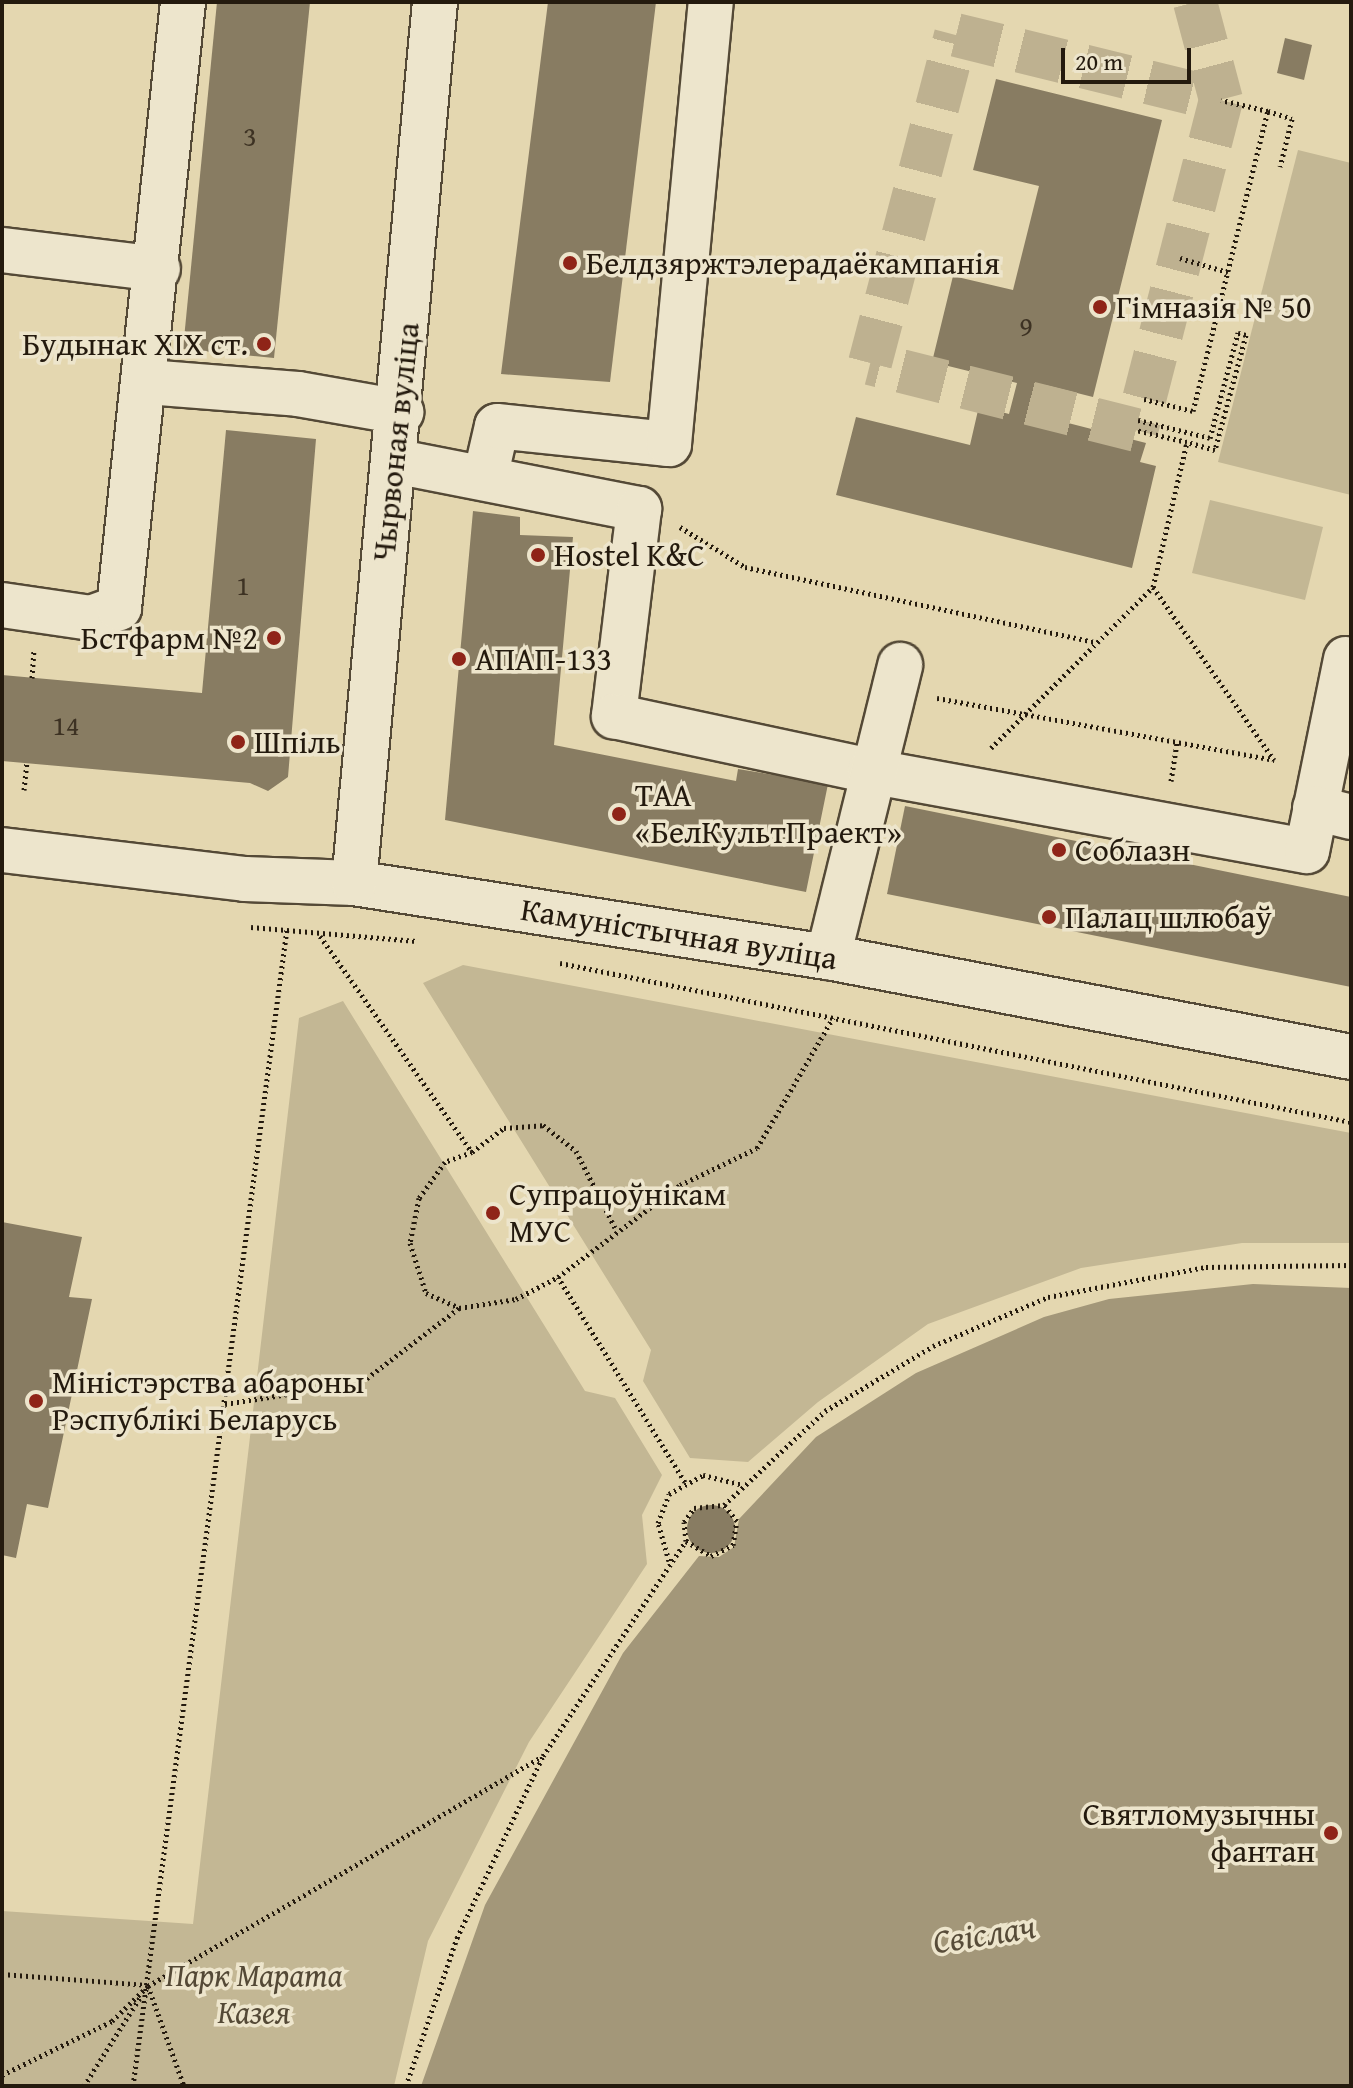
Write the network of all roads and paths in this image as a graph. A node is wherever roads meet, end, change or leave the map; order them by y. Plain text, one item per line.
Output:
1 (183, 2) edge
2 (435, 2) edge
3 (711, 2) edge
4 (1221, 100) tunnel mouth
5 (1268, 111) junction
6 (1280, 167) dead end
7 (2, 250) edge
8 (1180, 258) dead end
9 (158, 269) junction
10 (1228, 272) junction
11 (147, 382) junction
12 (1144, 399) dead end
13 (401, 412) junction
14 (1138, 420) dead end
15 (1136, 430) dead end
16 (1187, 442) junction
17 (394, 461) junction
18 (485, 478) junction
19 (687, 530) dead end
20 (1153, 587) junction
21 (2, 605) edge
22 (1094, 642) junction
23 (1346, 659) dead end
24 (898, 677) joint
25 (1024, 714) junction
26 (1274, 760) junction
27 (27, 763) dead end
28 (870, 771) junction
29 (955, 785) junction
30 (24, 790) dead end
31 (1333, 812) edge
32 (2, 850) edge
33 (354, 883) junction
34 (235, 926) dead end
35 (287, 929) junction
36 (319, 935) junction
37 (429, 942) dead end
38 (828, 957) junction
39 (554, 962) dead end
40 (833, 1018) junction
41 (1351, 1057) edge
42 (1351, 1122) edge
43 (472, 1152) junction
44 (615, 1228) junction
45 (1351, 1265) edge
46 (558, 1277) junction
47 (459, 1308) junction
48 (225, 1404) junction
49 (685, 1482) junction
50 (743, 1485) junction
51 (724, 1505) junction
52 (686, 1541) junction
53 (669, 1561) junction
54 (543, 1756) junction
55 (2, 1974) edge
56 (148, 1986) junction
57 (2, 2075) edge
58 (84, 2086) edge
59 (133, 2086) edge
60 (184, 2086) edge
61 (406, 2086) edge

1 - 9 street
2 - 13 street, Чырвоная вуліца
3 - 18 street
4 - 5 path
5 - 6 path
5 - 10 path
7 - 9 street
8 - 10 path
9 - 11 street
10 - 12 path
11 - 13 street
11 - 21 street
13 - 17 street, Чырвоная вуліца
14 - 16 path
15 - 16 path
16 - 20 path
17 - 18 street
17 - 33 street, Чырвоная вуліца
18 - 28 street
19 - 22 path
20 - 22 path
20 - 26 path
22 - 25 path
23 - 31 street
24 - 25 path
24 - 28 street
25 - 26 path
25 - 29 path
26 - 31 path
27 - 30 path
28 - 29 street
28 - 38 street
29 - 31 street
32 - 33 street, Камуністычная вуліца
33 - 38 street, Камуністычная вуліца
34 - 35 path
35 - 36 path
35 - 48 path
36 - 37 path
36 - 43 path
38 - 41 street, Камуністычная вуліца
39 - 40 path
40 - 42 path
40 - 44 path
43 - 44 path
43 - 47 path
44 - 46 path
45 - 50 path
46 - 47 path
46 - 49 path
47 - 48 path
48 - 56 path
49 - 50 path
49 - 53 path
50 - 51 path
51 - 52 path
51 - 52 path
52 - 53 path
53 - 54 path
54 - 56 path
54 - 61 path
55 - 56 path
56 - 57 path
56 - 58 path
56 - 59 path
56 - 60 path

